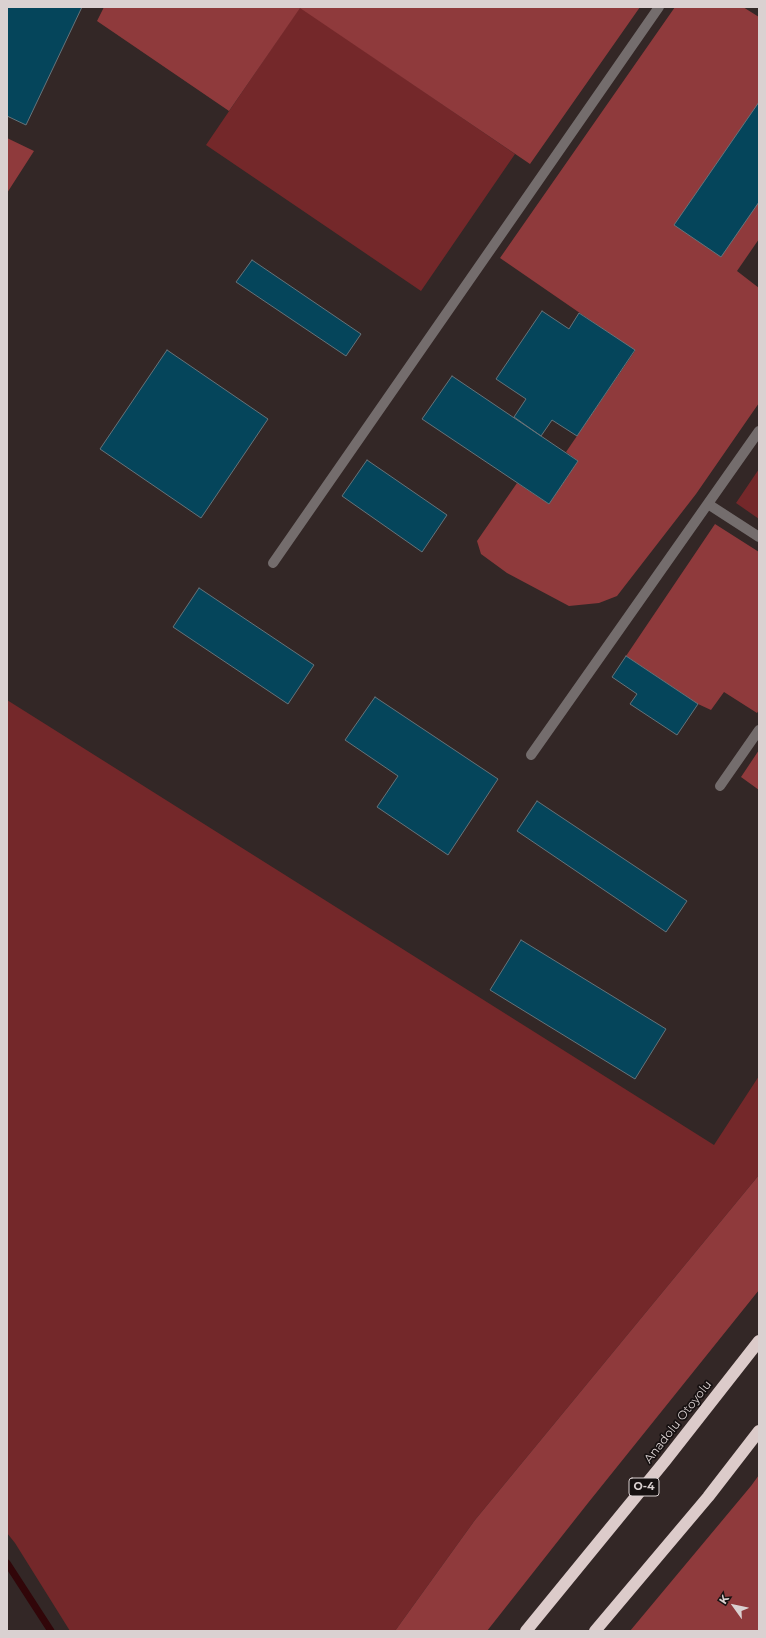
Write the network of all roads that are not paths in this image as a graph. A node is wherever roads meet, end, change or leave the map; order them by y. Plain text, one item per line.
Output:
1 (659, 7) edge
2 (759, 431) edge
3 (708, 504) junction
4 (759, 537) edge
5 (273, 563) dead end
6 (759, 730) edge
7 (531, 755) dead end
8 (720, 786) dead end
9 (759, 1341) edge
10 (759, 1431) edge
11 (526, 1631) edge
12 (595, 1631) edge

1 - 5 lane
2 - 3 lane
3 - 4 lane
3 - 7 lane
6 - 8 lane
9 - 11 highway, Anadolu Otoyolu / O-4
10 - 12 highway

